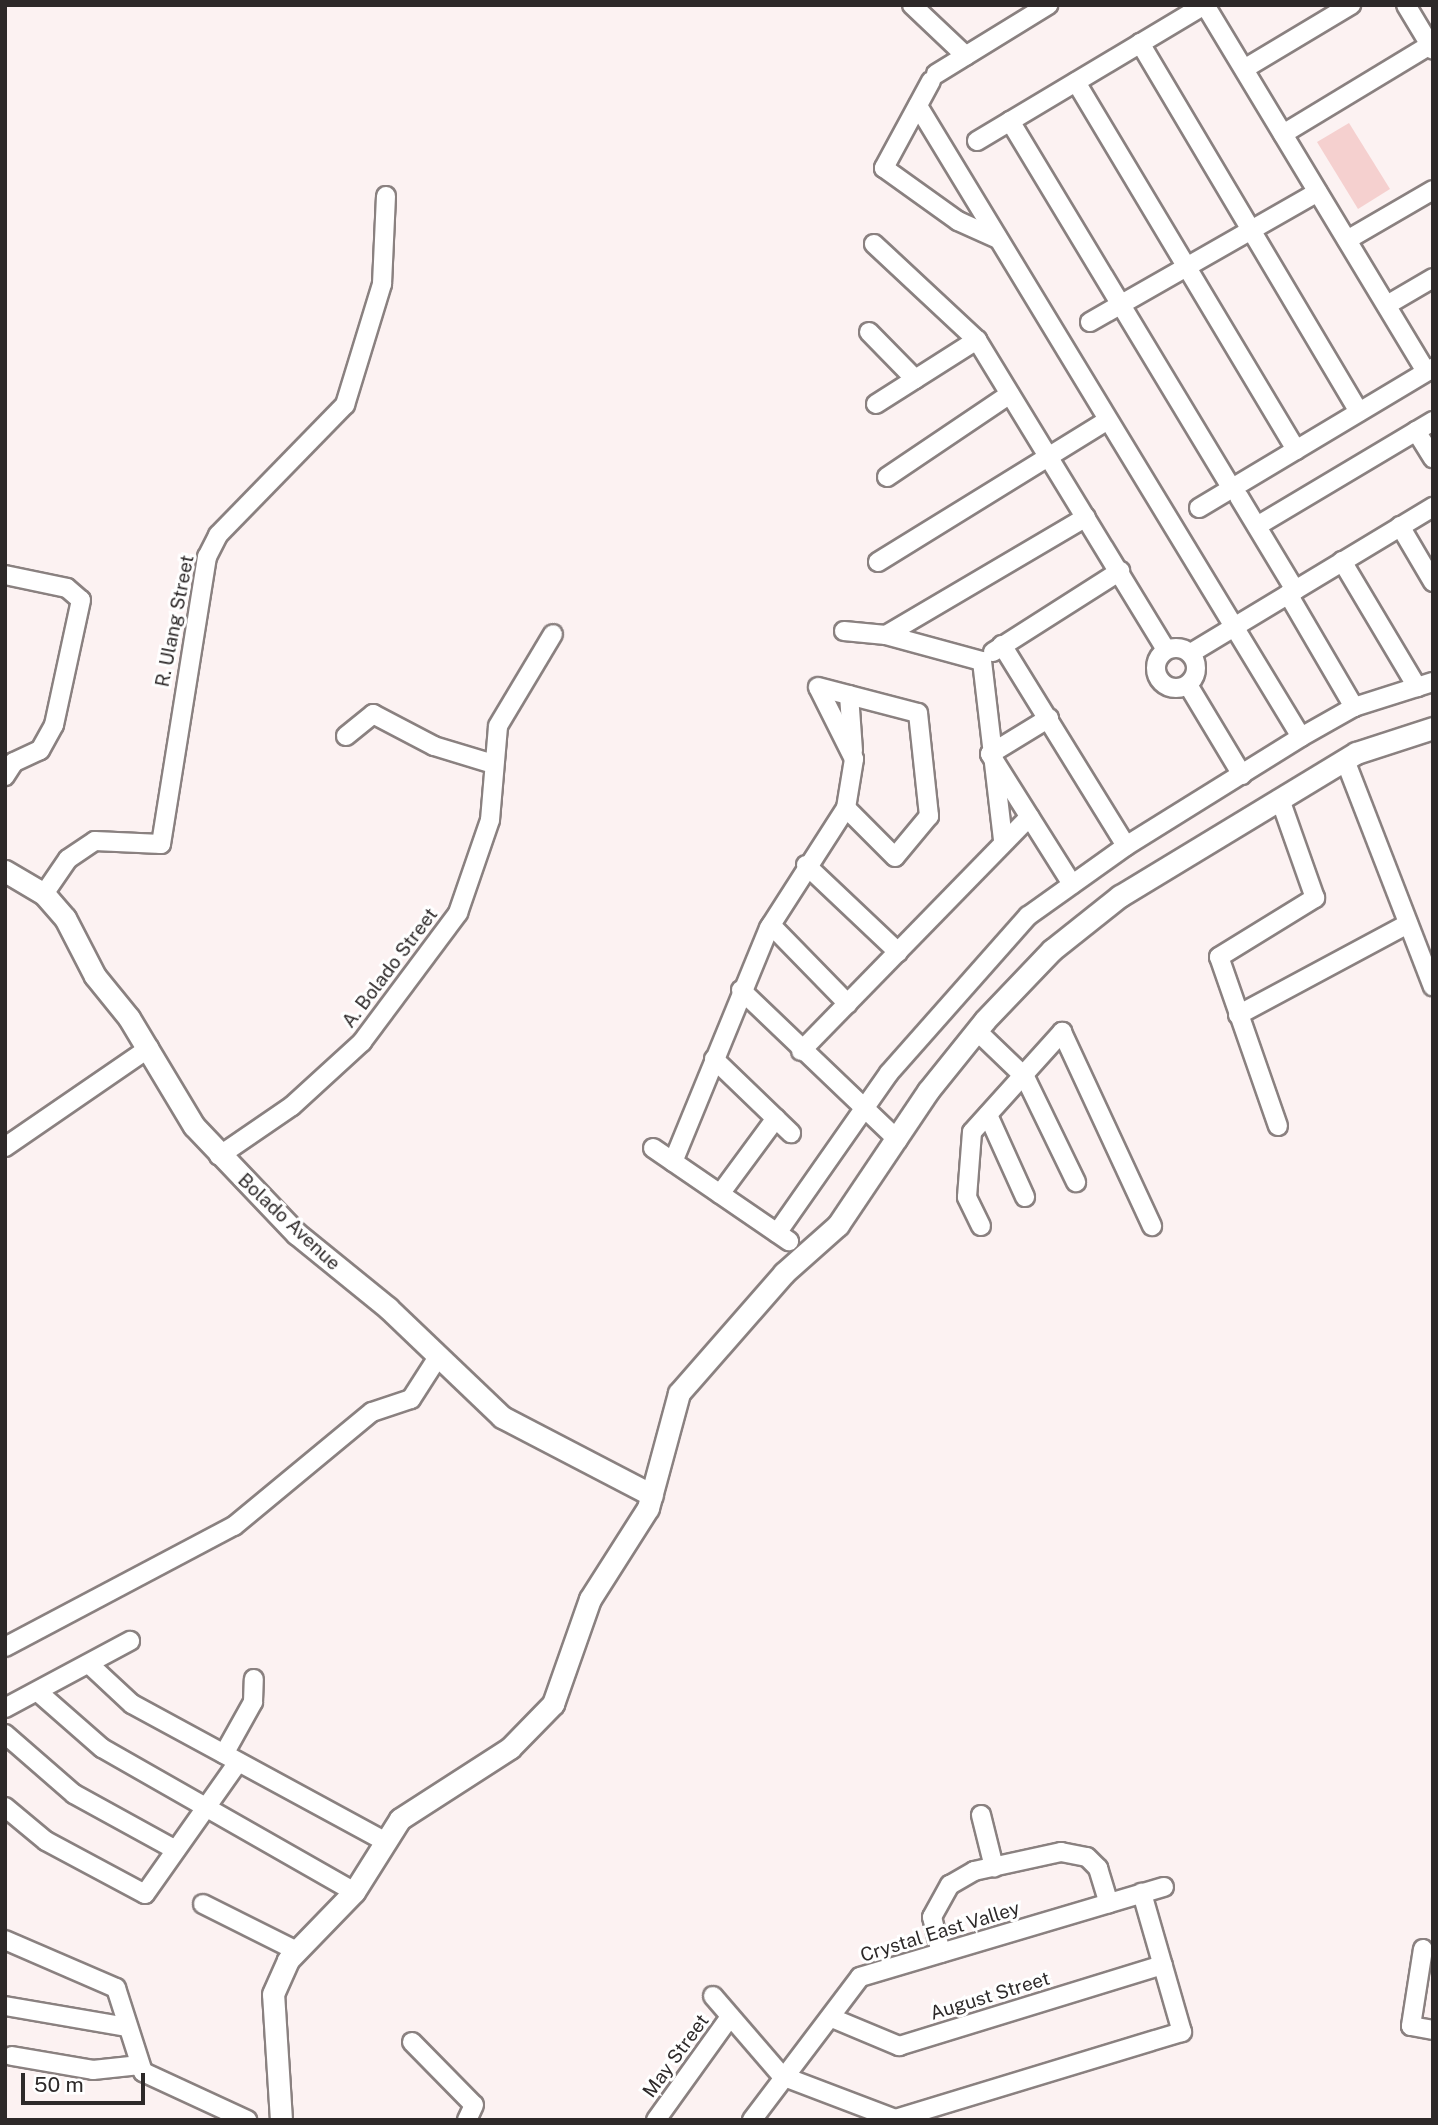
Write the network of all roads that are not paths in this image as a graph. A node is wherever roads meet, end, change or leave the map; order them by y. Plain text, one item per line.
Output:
1 (912, 5) edge
2 (1048, 5) edge
3 (1205, 5) edge
4 (1351, 5) edge
5 (1406, 5) edge
6 (1140, 43) junction
7 (1431, 48) edge
8 (965, 56) junction
9 (1244, 69) junction
10 (1076, 82) junction
11 (918, 106) junction
12 (1010, 121) junction
13 (1283, 134) junction
14 (977, 141) dead end
15 (1433, 190) edge
16 (1318, 192) junction
17 (386, 196) dead end
18 (1249, 229) junction
19 (999, 239) junction
20 (1347, 240) junction
21 (874, 244) dead end
22 (1187, 266) junction
23 (1433, 278) edge
24 (1121, 304) junction
25 (1387, 305) junction
26 (1090, 322) dead end
27 (869, 332) dead end
28 (976, 340) junction
29 (1429, 370) edge
30 (915, 380) junction
31 (1010, 394) junction
32 (876, 404) dead end
33 (1359, 412) junction
34 (1108, 420) junction
35 (1433, 421) edge
36 (1416, 431) junction
37 (1297, 450) junction
38 (1049, 457) junction
39 (1433, 458) edge
40 (887, 477) dead end
41 (1235, 493) junction
42 (1433, 507) edge
43 (1199, 508) dead end
44 (1086, 517) junction
45 (1257, 526) junction
46 (1399, 526) junction
47 (1342, 561) junction
48 (878, 562) dead end
49 (1120, 571) junction
50 (5, 575) edge
51 (1433, 582) edge
52 (1291, 592) junction
53 (1234, 626) junction
54 (844, 631) dead end
55 (553, 634) dead end
56 (886, 635) junction
57 (1002, 645) junction
58 (1166, 650) junction
59 (1191, 653) junction
60 (982, 660) junction
61 (1425, 684) edge
62 (1188, 685) junction
63 (849, 695) junction
64 (1354, 707) junction
65 (1048, 718) junction
66 (1433, 728) edge
67 (346, 736) dead end
68 (1301, 737) junction
69 (990, 754) junction
70 (854, 760) junction
71 (1345, 760) junction
72 (490, 763) junction
73 (1242, 775) junction
74 (5, 776) edge
75 (1280, 799) junction
76 (846, 808) junction
77 (1030, 817) junction
78 (1003, 841) junction
79 (1126, 846) junction
80 (806, 865) junction
81 (5, 871) edge
82 (1072, 884) junction
83 (44, 894) junction
84 (1408, 924) junction
85 (771, 925) junction
86 (898, 952) junction
87 (1433, 986) edge
88 (741, 990) junction
89 (848, 1003) junction
90 (1238, 1015) junction
91 (977, 1031) junction
92 (149, 1048) junction
93 (801, 1051) junction
94 (714, 1059) junction
95 (1025, 1077) junction
96 (863, 1110) junction
97 (988, 1115) junction
98 (776, 1118) junction
99 (1278, 1126) dead end
100 (791, 1133) dead end
101 (898, 1140) junction
102 (5, 1147) edge
103 (653, 1148) dead end
104 (219, 1156) junction
105 (673, 1162) junction
106 (1076, 1182) dead end
107 (720, 1194) junction
108 (1025, 1197) dead end
109 (981, 1226) dead end
110 (1152, 1226) dead end
111 (438, 1357) junction
112 (652, 1495) junction
113 (131, 1641) dead end
114 (5, 1647) edge
115 (90, 1665) junction
116 (254, 1679) dead end
117 (38, 1692) junction
118 (5, 1708) edge
119 (5, 1734) edge
120 (231, 1758) junction
121 (5, 1807) edge
122 (205, 1808) junction
123 (981, 1815) dead end
124 (386, 1842) junction
125 (176, 1850) junction
126 (994, 1867) junction
127 (1164, 1888) dead end
128 (354, 1892) junction
129 (1142, 1894) junction
130 (1109, 1903) junction
131 (203, 1904) dead end
132 (5, 1940) edge
133 (1423, 1949) dead end
134 (297, 1951) junction
135 (941, 1953) junction
136 (1163, 1965) junction
137 (713, 1996) dead end
138 (5, 2006) edge
139 (730, 2017) junction
140 (832, 2018) junction
141 (126, 2028) junction
142 (1433, 2030) edge
143 (412, 2042) dead end
144 (12, 2056) dead end
145 (140, 2065) junction
146 (782, 2076) junction
147 (247, 2120) edge
148 (281, 2120) edge
149 (467, 2120) edge
150 (656, 2120) edge
151 (752, 2120) edge

1 - 8 street
2 - 8 street
3 - 6 street
3 - 9 street
4 - 9 street
5 - 7 street
6 - 10 street
6 - 18 street
7 - 13 street
8 - 11 street
9 - 13 street
10 - 12 street
10 - 22 street
11 - 19 street
11 - 19 street
12 - 14 street
12 - 24 street
13 - 16 street
15 - 20 street
16 - 18 street
16 - 20 street
17 - 83 street, R. Ulang Street
18 - 22 street
18 - 33 street
19 - 34 street
20 - 25 street
21 - 28 street
22 - 24 street
22 - 37 street
23 - 25 street
24 - 26 street
24 - 41 street
25 - 29 street
27 - 30 street
28 - 30 street
28 - 31 street
29 - 33 street
30 - 32 street
31 - 38 street
31 - 40 street
33 - 37 street
34 - 38 street
34 - 53 street
35 - 36 street
36 - 39 street
36 - 45 street
37 - 41 street
38 - 44 street
38 - 48 street
41 - 43 street
41 - 45 street
42 - 46 street
44 - 49 street
44 - 56 street
45 - 52 street
46 - 47 street
46 - 51 street
47 - 52 street
47 - 61 street
49 - 57 street
49 - 58 street
50 - 74 street
52 - 53 street
52 - 64 street
53 - 59 street
53 - 68 street
54 - 56 street
55 - 72 street, A. Bolado Street
56 - 60 street
57 - 60 street
57 - 65 street
58 - 59 street
58 - 62 street
59 - 62 street
60 - 69 street
61 - 64 street
62 - 73 street
63 - 70 street
63 - 70 street
63 - 76 street
64 - 68 street
65 - 69 street
65 - 79 street
66 - 71 street
67 - 72 street
68 - 73 street
69 - 77 street
69 - 78 street
70 - 76 street
71 - 75 street
71 - 84 street
72 - 104 street, A. Bolado Street
73 - 79 street
75 - 90 street
75 - 91 street
76 - 80 street
77 - 78 street
77 - 82 street
78 - 86 street
79 - 82 street
80 - 85 street
80 - 86 street
81 - 83 street, Bolado Avenue
82 - 96 street
83 - 92 street, Bolado Avenue
84 - 87 street
84 - 90 street
85 - 88 street
85 - 89 street
86 - 89 street
88 - 93 street
88 - 94 street
89 - 93 street
90 - 99 street
91 - 95 street
91 - 101 street
92 - 102 street
92 - 104 street, Bolado Avenue
93 - 96 street
94 - 98 street
94 - 105 street
95 - 97 street
95 - 106 street
95 - 110 street
96 - 101 street
96 - 107 street
97 - 108 street
97 - 109 street
98 - 100 street
98 - 107 street
101 - 112 street
103 - 105 street
104 - 111 street, Bolado Avenue
105 - 107 street
111 - 112 street, Bolado Avenue
111 - 114 street
112 - 124 street
113 - 115 street
115 - 117 street
115 - 120 street
116 - 120 street
117 - 118 street
117 - 122 street
119 - 125 street
120 - 122 street
120 - 124 street
121 - 125 street
122 - 125 street
122 - 128 street
123 - 126 street
124 - 128 street
126 - 130 street
126 - 135 street
127 - 129 street, Crystal East Valley
128 - 134 street
129 - 130 street, Crystal East Valley
129 - 136 street
130 - 135 street, Crystal East Valley
131 - 134 street
132 - 141 street
133 - 142 street
134 - 148 street
135 - 140 street, Crystal East Valley
136 - 140 street, August Street
136 - 146 street
137 - 139 street
138 - 141 street
139 - 146 street
139 - 150 street, May Street
140 - 146 street, Crystal East Valley
141 - 145 street
143 - 149 street
144 - 145 street
145 - 147 street
146 - 151 street, Crystal East Valley

